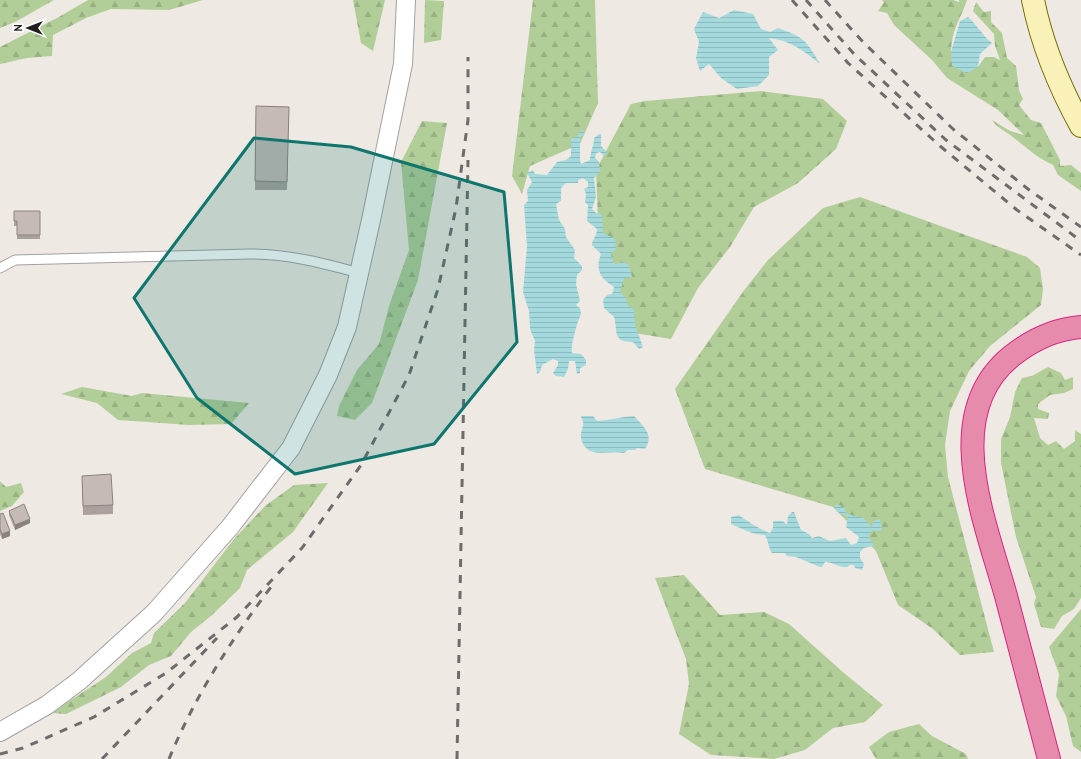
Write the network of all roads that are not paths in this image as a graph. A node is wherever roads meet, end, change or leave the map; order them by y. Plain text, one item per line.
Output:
1 (406, 0) edge
2 (1033, 0) edge
3 (1081, 126) edge
4 (0, 268) edge
5 (359, 273) junction
6 (1081, 327) edge
7 (0, 732) edge
8 (1049, 759) edge

1 - 5 street
2 - 3 main road
4 - 5 lane
5 - 7 street
6 - 8 highway

